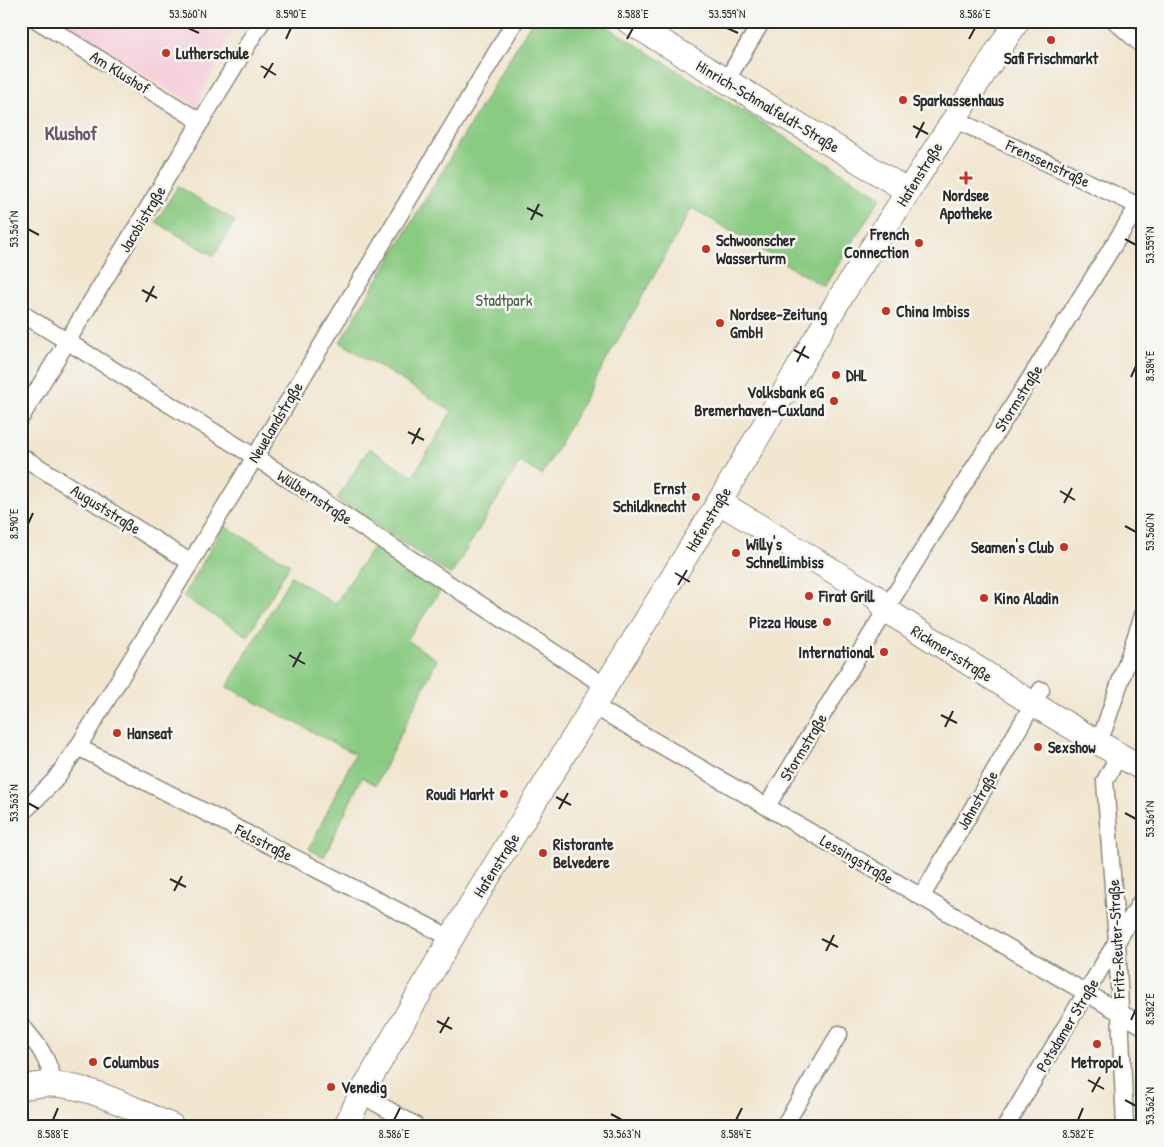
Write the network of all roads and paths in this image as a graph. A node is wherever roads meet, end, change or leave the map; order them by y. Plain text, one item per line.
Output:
1 (38, 21) edge
2 (262, 21) edge
3 (514, 21) edge
4 (628, 21) edge
5 (762, 21) edge
6 (1017, 21) edge
7 (1115, 21) edge
8 (1143, 46) edge
9 (726, 80) junction
10 (954, 119) junction
11 (201, 122) junction
12 (908, 191) junction
13 (1141, 204) edge
14 (21, 313) edge
15 (68, 342) junction
16 (21, 417) edge
17 (21, 456) edge
18 (255, 457) junction
19 (719, 502) junction
20 (190, 562) junction
21 (884, 602) junction
22 (1143, 615) edge
23 (600, 696) junction
24 (1037, 697) junction
25 (1101, 736) junction
26 (78, 747) junction
27 (1143, 750) edge
28 (1119, 755) junction
29 (1143, 769) edge
30 (766, 806) junction
31 (21, 814) edge
32 (922, 896) junction
33 (1143, 898) edge
34 (451, 938) junction
35 (1116, 942) junction
36 (1087, 992) junction
37 (1120, 1012) junction
38 (21, 1025) edge
39 (1143, 1026) edge
40 (839, 1034) dead end
41 (53, 1084) junction
42 (21, 1088) edge
43 (361, 1094) junction
44 (172, 1126) edge
45 (346, 1126) edge
46 (416, 1126) edge
47 (784, 1126) edge
48 (1006, 1126) edge
49 (1125, 1126) edge

1 - 11 street, Am Klushof
2 - 11 street, Jacobistraße
3 - 18 street, Neuelandstraße
4 - 9 street, Hinrich-Schmalfeldt-Straße
5 - 9 street
6 - 10 street, Hafenstraße
7 - 8 street
9 - 12 street, Hinrich-Schmalfeldt-Straße
10 - 12 street, Hafenstraße
10 - 13 street, Frenssenstraße
11 - 15 street, Jacobistraße
12 - 19 street, Hafenstraße
13 - 21 street, Stormstraße
14 - 15 street, Wülbernstraße
15 - 16 street, Jacobistraße
15 - 18 street, Wülbernstraße
17 - 20 street, Auguststraße
18 - 20 street, Neuelandstraße
18 - 23 street, Wülbernstraße
19 - 21 street, Rickmersstraße
19 - 23 street, Hafenstraße
20 - 26 street, Neuelandstraße
21 - 24 street, Rickmersstraße
21 - 30 street, Stormstraße
22 - 25 street
23 - 30 street, Lessingstraße
23 - 34 street, Hafenstraße
24 - 25 street, Rickmersstraße
24 - 32 street, Jahnstraße
25 - 27 street, Rickmersstraße
25 - 28 street, Rickmersstraße
26 - 31 street, Neuelandstraße
26 - 34 street, Felsstraße
28 - 29 street, Rickmersstraße
28 - 35 street, Fritz-Reuter-Straße
30 - 32 street, Lessingstraße
32 - 36 street, Lessingstraße
33 - 35 street, Potsdamer Straße
34 - 43 street, Hafenstraße
35 - 36 street, Potsdamer Straße
35 - 37 street, Fritz-Reuter-Straße
36 - 37 street, Lessingstraße
36 - 48 street, Potsdamer Straße
37 - 39 street, Lessingstraße
37 - 49 street, Fritz-Reuter-Straße
38 - 41 street
40 - 47 street
41 - 42 street
41 - 44 street
43 - 45 street, Hafenstraße
43 - 46 street

